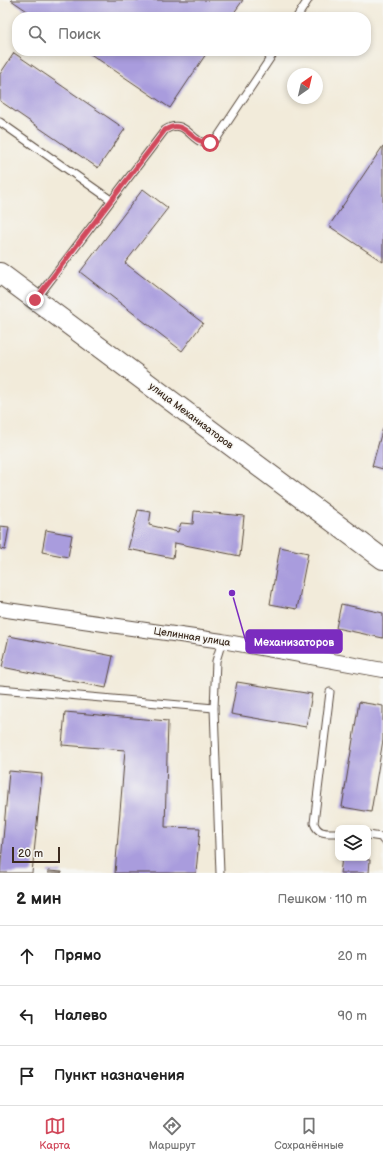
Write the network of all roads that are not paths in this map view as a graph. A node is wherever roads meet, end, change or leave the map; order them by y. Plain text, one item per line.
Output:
1 (308, 0) edge
2 (300, 12) edge
3 (272, 56) edge
4 (0, 122) edge
5 (111, 200) junction
6 (0, 274) edge
7 (35, 300) junction
8 (383, 559) edge
9 (0, 609) edge
10 (222, 641) junction
11 (383, 670) edge
12 (0, 690) edge
13 (330, 692) dead end
14 (214, 708) junction
15 (335, 833) edge
16 (371, 835) edge
17 (383, 840) edge
18 (220, 873) edge

1 - 2 lane
3 - 5 lane
4 - 5 lane
5 - 7 lane
6 - 7 street, улица Механизаторов
7 - 8 street, улица Механизаторов
9 - 10 street, Целинная улица
10 - 11 street, Целинная улица
10 - 14 lane
12 - 14 lane
13 - 15 lane
14 - 18 lane
16 - 17 lane

